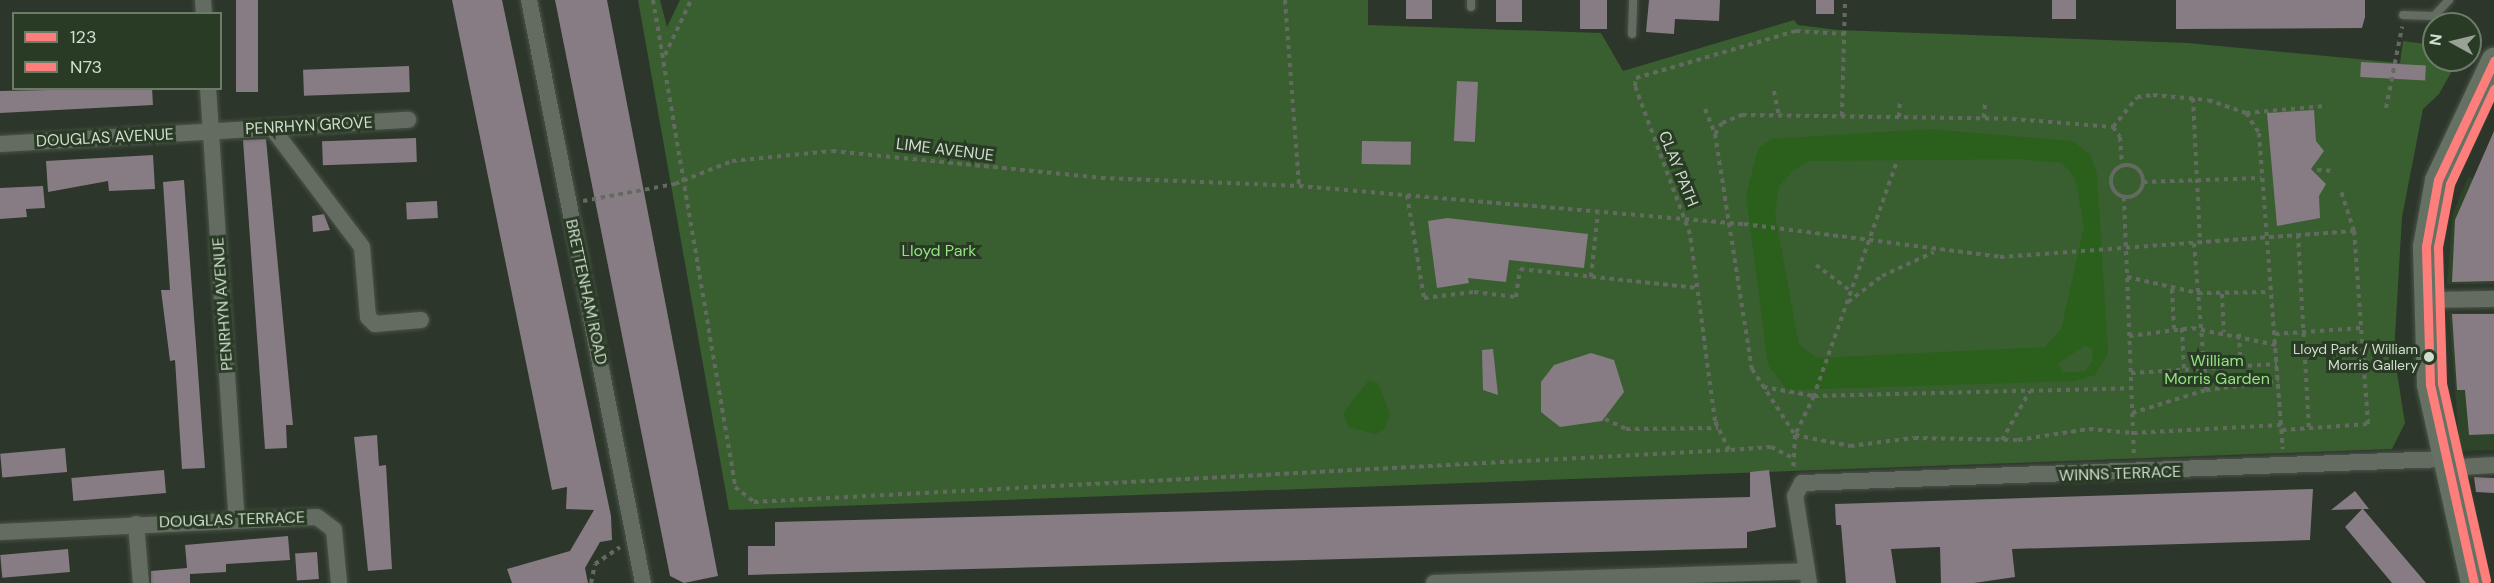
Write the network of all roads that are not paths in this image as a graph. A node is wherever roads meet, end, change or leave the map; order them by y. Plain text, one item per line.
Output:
1 (529, 0) edge
2 (1633, 0) edge
3 (2449, 0) edge
4 (2403, 15) road end
5 (1632, 33) dead end
6 (2494, 61) edge
7 (208, 90) edge
8 (2486, 93) edge
9 (408, 120) dead end
10 (272, 128) junction
11 (211, 132) junction
12 (0, 144) edge
13 (2494, 299) edge
14 (2427, 300) junction
15 (420, 320) dead end
16 (2444, 464) junction
17 (2494, 465) edge
18 (237, 519) junction
19 (136, 524) junction
20 (0, 532) edge
21 (1808, 577) edge
22 (141, 583) edge
23 (339, 583) edge
24 (643, 583) edge
25 (1434, 583) edge
26 (2474, 583) edge

1 - 24 street, BRETTENHAM ROAD
2 - 5 lane
3 - 4 lane
6 - 8 main road
7 - 11 street, PENRHYN AVENUE
8 - 14 main road
9 - 10 street, PENRHYN GROVE
10 - 11 street, PENRHYN GROVE
10 - 15 street
11 - 12 street, DOUGLAS AVENUE
11 - 18 street, PENRHYN AVENUE
13 - 14 street
14 - 16 main road
16 - 17 street, WINNS TERRACE
16 - 21 street, WINNS TERRACE
16 - 26 main road
18 - 19 street, DOUGLAS TERRACE
18 - 23 street, DOUGLAS TERRACE
19 - 20 street
19 - 22 street
21 - 25 street

